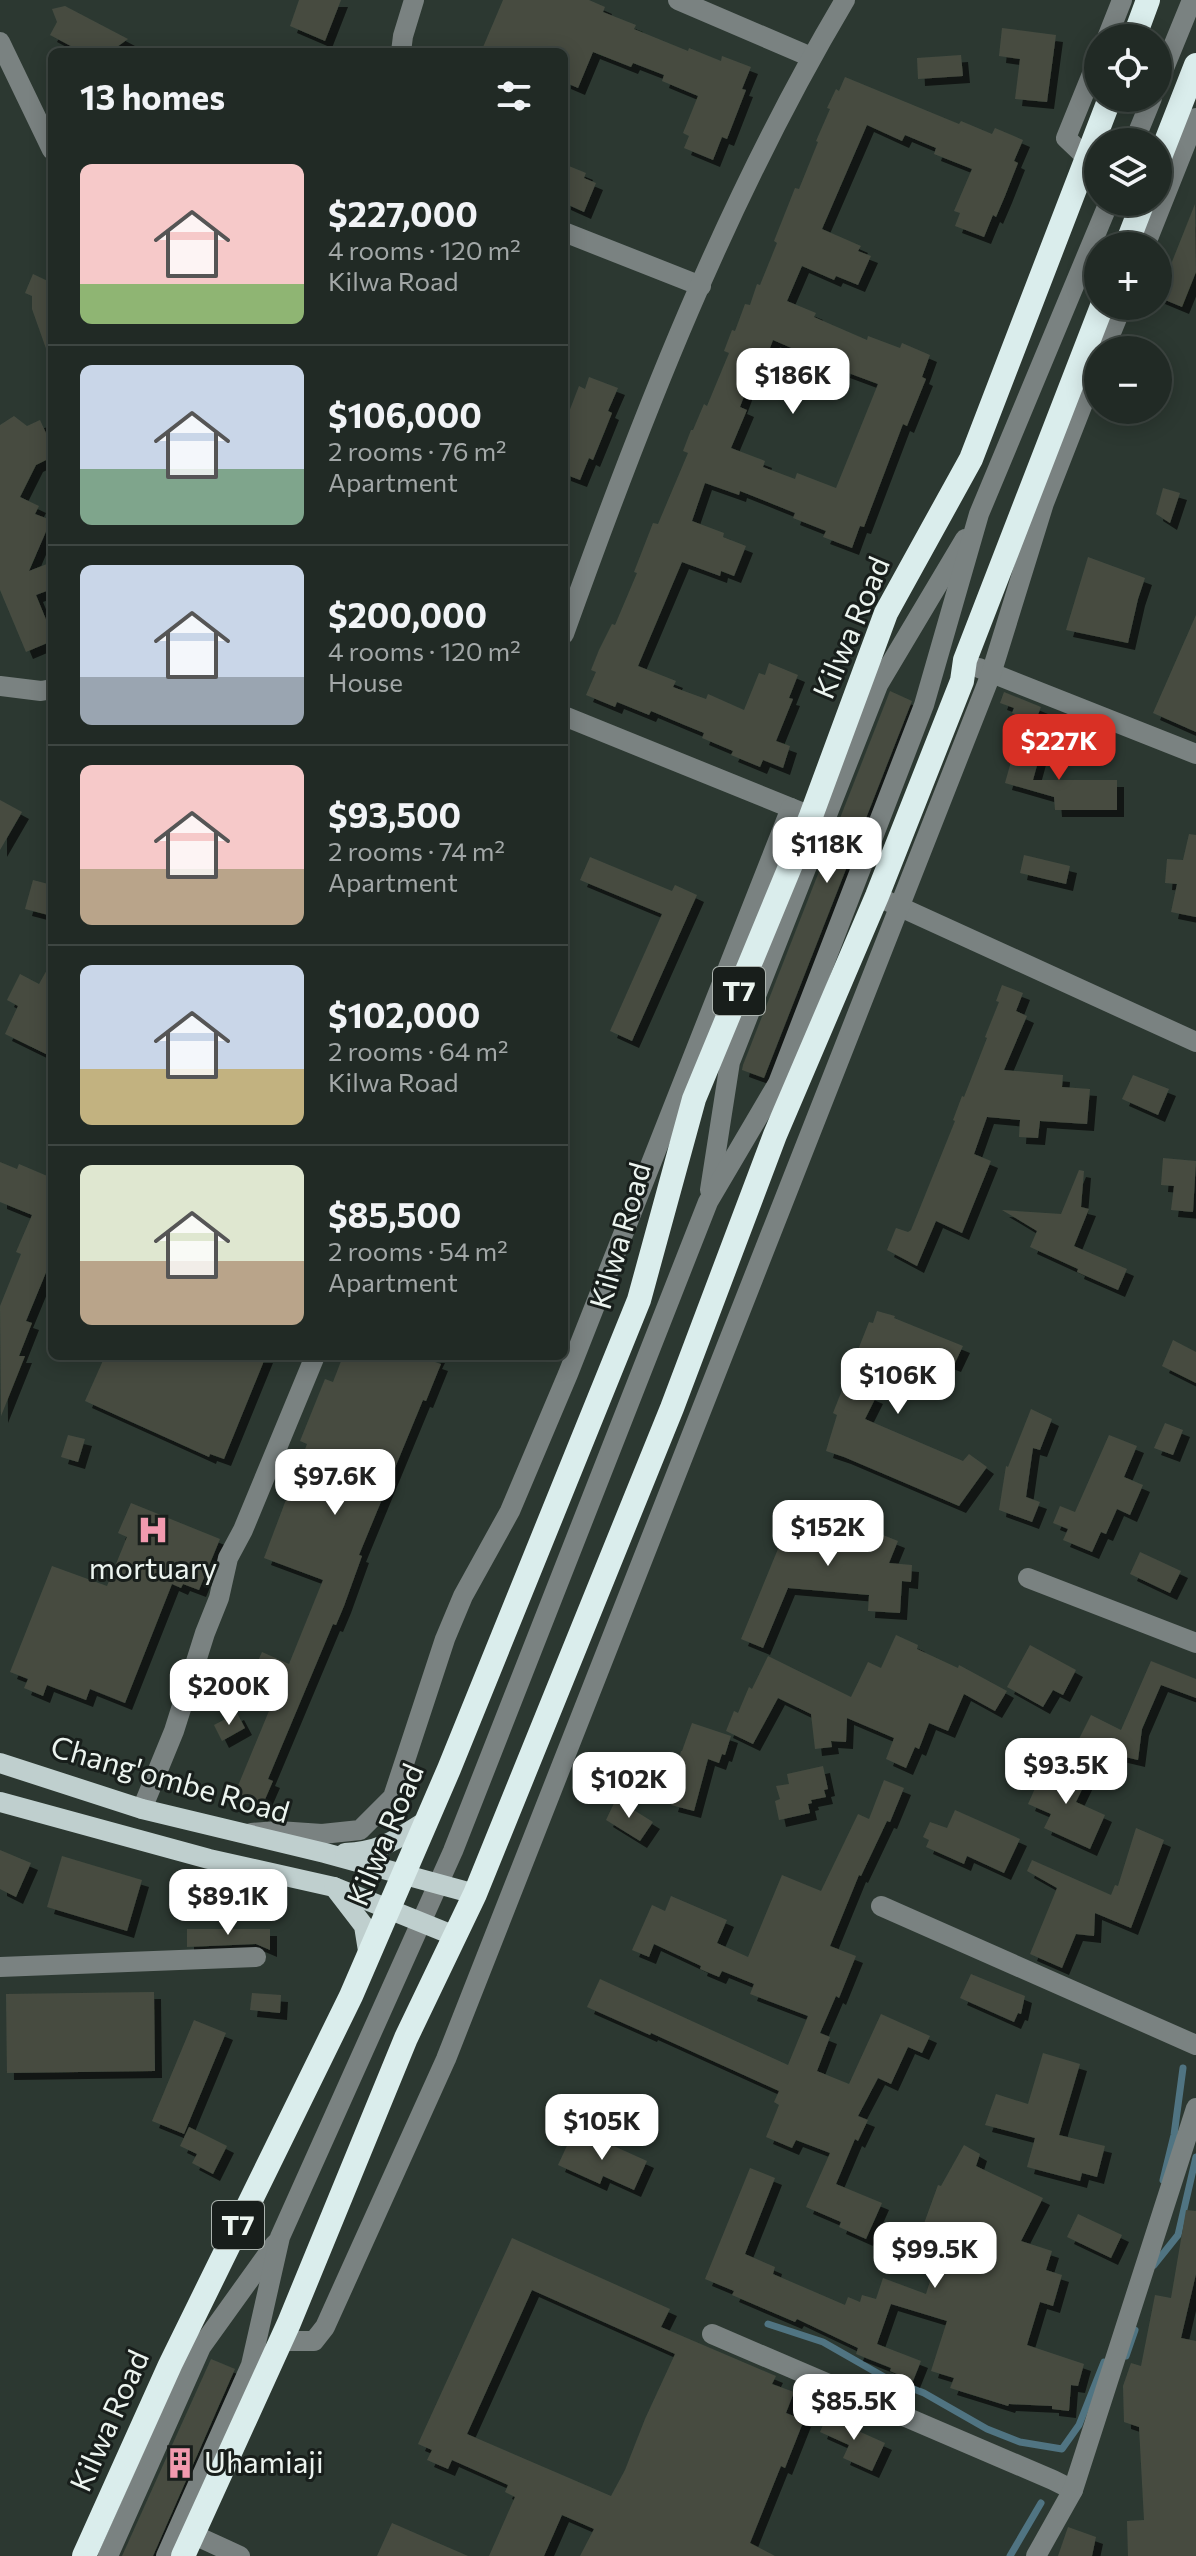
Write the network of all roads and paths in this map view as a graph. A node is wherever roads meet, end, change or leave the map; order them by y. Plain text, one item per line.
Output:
1 (414, 0) edge
2 (678, 0) edge
3 (845, 0) edge
4 (1122, 0) edge
5 (1148, 0) edge
6 (1192, 0) edge
7 (1113, 24) edge
8 (1139, 24) edge
9 (0, 42) edge
10 (402, 48) edge
11 (1172, 49) edge
12 (811, 57) junction
13 (1196, 65) edge
14 (1084, 94) edge
15 (1190, 122) edge
16 (48, 142) edge
17 (1172, 144) edge
18 (1084, 155) edge
19 (1084, 166) edge
20 (1103, 216) edge
21 (1150, 232) edge
22 (568, 234) edge
23 (701, 286) junction
24 (1097, 320) edge
25 (1084, 401) edge
26 (979, 514) junction
27 (568, 623) edge
28 (965, 660) junction
29 (991, 674) junction
30 (0, 686) edge
31 (48, 690) edge
32 (568, 718) edge
33 (1196, 754) edge
34 (808, 816) junction
35 (887, 902) junction
36 (1196, 1042) edge
37 (708, 1202) junction
38 (313, 1360) edge
39 (1028, 1578) dead end
40 (1196, 1643) edge
41 (0, 1763) edge
42 (0, 1802) edge
43 (142, 1809) junction
44 (426, 1821) junction
45 (246, 1834) junction
46 (325, 1853) junction
47 (404, 1875) junction
48 (438, 1884) junction
49 (334, 1887) junction
50 (475, 1894) junction
51 (881, 1906) dead end
52 (389, 1910) junction
53 (421, 1922) junction
54 (455, 1936) junction
55 (256, 1957) dead end
56 (369, 1957) junction
57 (0, 1967) edge
58 (1196, 2045) edge
59 (1196, 2108) edge
60 (1186, 2173) edge
61 (280, 2237) junction
62 (712, 2334) dead end
63 (280, 2341) junction
64 (1073, 2490) junction
65 (187, 2545) edge
66 (84, 2556) edge
67 (108, 2556) edge
68 (166, 2556) edge
69 (240, 2556) edge
70 (1036, 2556) edge

1 - 10 street
2 - 12 street
3 - 12 street
4 - 7 street
5 - 8 highway
6 - 11 street
9 - 16 street
12 - 23 street
13 - 15 highway
14 - 18 street
15 - 17 highway
15 - 21 street
19 - 34 highway, Kilwa Road / T7
20 - 26 street
22 - 23 street
23 - 27 street
24 - 28 highway
25 - 29 street
26 - 34 street
26 - 37 street
28 - 29 street
28 - 35 highway
29 - 33 street
29 - 35 street
30 - 31 street
32 - 34 street
34 - 37 street
34 - 44 highway, Kilwa Road / T7
34 - 45 street
35 - 36 street
35 - 50 highway
35 - 63 street
37 - 48 street
38 - 43 street
39 - 40 street
41 - 43 main road, Chang'ombe Road
42 - 49 main road, Chang'ombe Road
43 - 45 main road, Chang'ombe Road
44 - 46 main road, Chang'ombe Road
44 - 47 highway, Kilwa Road / T7
45 - 46 main road, Chang'ombe Road
46 - 47 main road, Chang'ombe Road
47 - 48 main road, Chang'ombe Road
47 - 52 highway, Kilwa Road / T7
48 - 50 main road, Chang'ombe Road
48 - 53 street
49 - 52 main road, Chang'ombe Road
49 - 56 main road
50 - 54 highway
51 - 58 street
52 - 53 main road, Chang'ombe Road
52 - 56 highway, Kilwa Road / T7
53 - 54 main road, Chang'ombe Road
53 - 61 street
54 - 63 highway
55 - 57 street
56 - 66 highway, Kilwa Road / T7
59 - 60 street
60 - 64 street
61 - 67 street
61 - 68 street
62 - 64 street
63 - 65 highway
64 - 70 street
65 - 69 street

